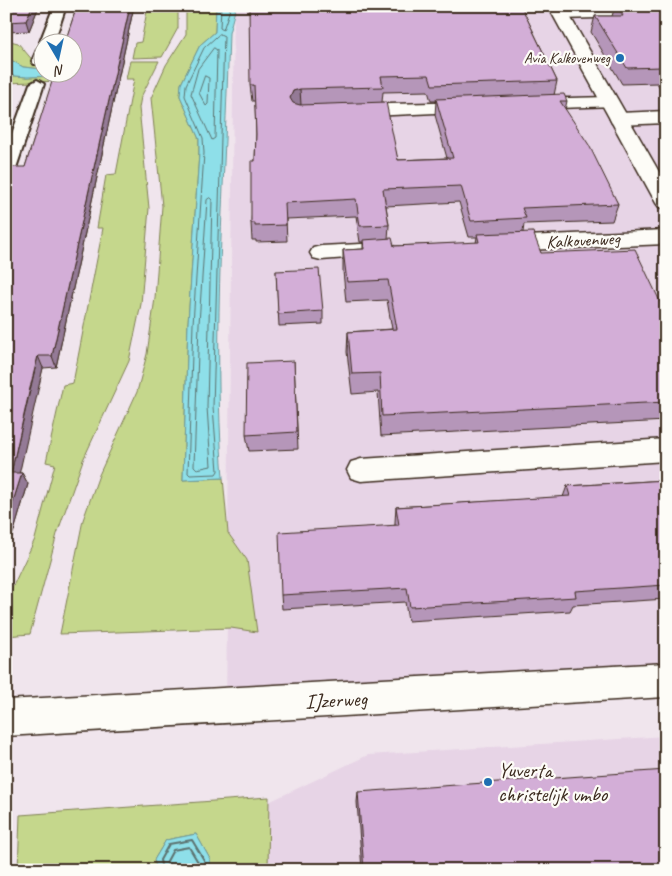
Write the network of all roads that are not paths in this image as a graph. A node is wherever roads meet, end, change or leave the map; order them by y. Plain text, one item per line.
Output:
1 (60, 6) edge
2 (558, 10) edge
3 (666, 11) edge
4 (51, 32) edge
5 (37, 84) dead end
6 (609, 102) junction
7 (510, 105) edge
8 (490, 106) edge
9 (331, 112) edge
10 (666, 117) edge
11 (619, 119) junction
12 (6, 174) edge
13 (666, 203) edge
14 (666, 236) edge
15 (478, 246) edge
16 (400, 249) edge
17 (320, 253) dead end
18 (666, 450) edge
19 (361, 470) dead end
20 (666, 680) edge
21 (6, 718) edge

1 - 4 street
2 - 3 street
2 - 6 street
5 - 12 street
6 - 7 street
6 - 11 street
8 - 9 street
10 - 11 street
11 - 13 street
14 - 15 street, Kalkovenweg
16 - 17 street
18 - 19 street
20 - 21 street, IJzerweg

